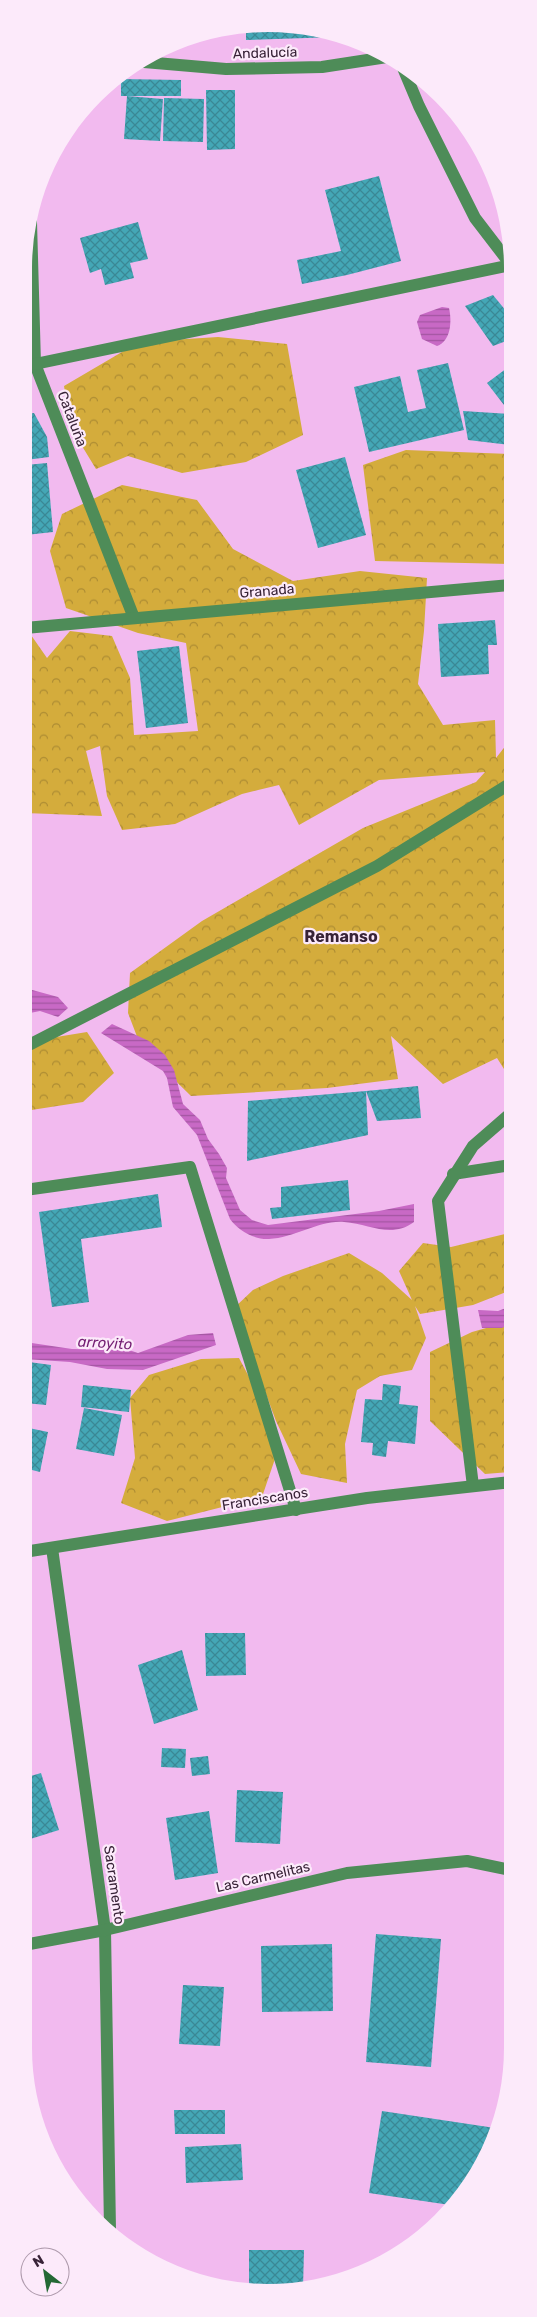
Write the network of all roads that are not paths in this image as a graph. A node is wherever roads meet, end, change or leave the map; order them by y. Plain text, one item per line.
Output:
1 (376, 59) edge
2 (153, 63) edge
3 (407, 77) edge
4 (504, 256) edge
5 (32, 265) edge
6 (504, 266) edge
7 (35, 364) junction
8 (504, 586) edge
9 (134, 618) junction
10 (32, 627) edge
11 (504, 787) edge
12 (32, 1044) edge
13 (504, 1119) edge
14 (504, 1166) edge
15 (453, 1174) junction
16 (32, 1189) edge
17 (504, 1483) edge
18 (473, 1486) junction
19 (296, 1510) junction
20 (52, 1548) junction
21 (32, 1551) edge
22 (504, 1868) edge
23 (105, 1930) junction
24 (32, 1944) edge
25 (110, 2223) edge

1 - 2 street, Andalucía
3 - 4 street
5 - 7 street, Cataluña
6 - 7 street
7 - 9 street, Cataluña
8 - 9 street, Granada
9 - 10 street, Granada
11 - 12 street
13 - 15 street
14 - 15 street
15 - 18 street
16 - 19 street
17 - 18 street, Franciscanos
18 - 19 street, Franciscanos
19 - 20 street, Franciscanos
20 - 21 street, Franciscanos
20 - 23 street, Sacramento
22 - 23 street, Las Carmelitas
23 - 24 street, Las Carmelitas
23 - 25 street, Sacramento

